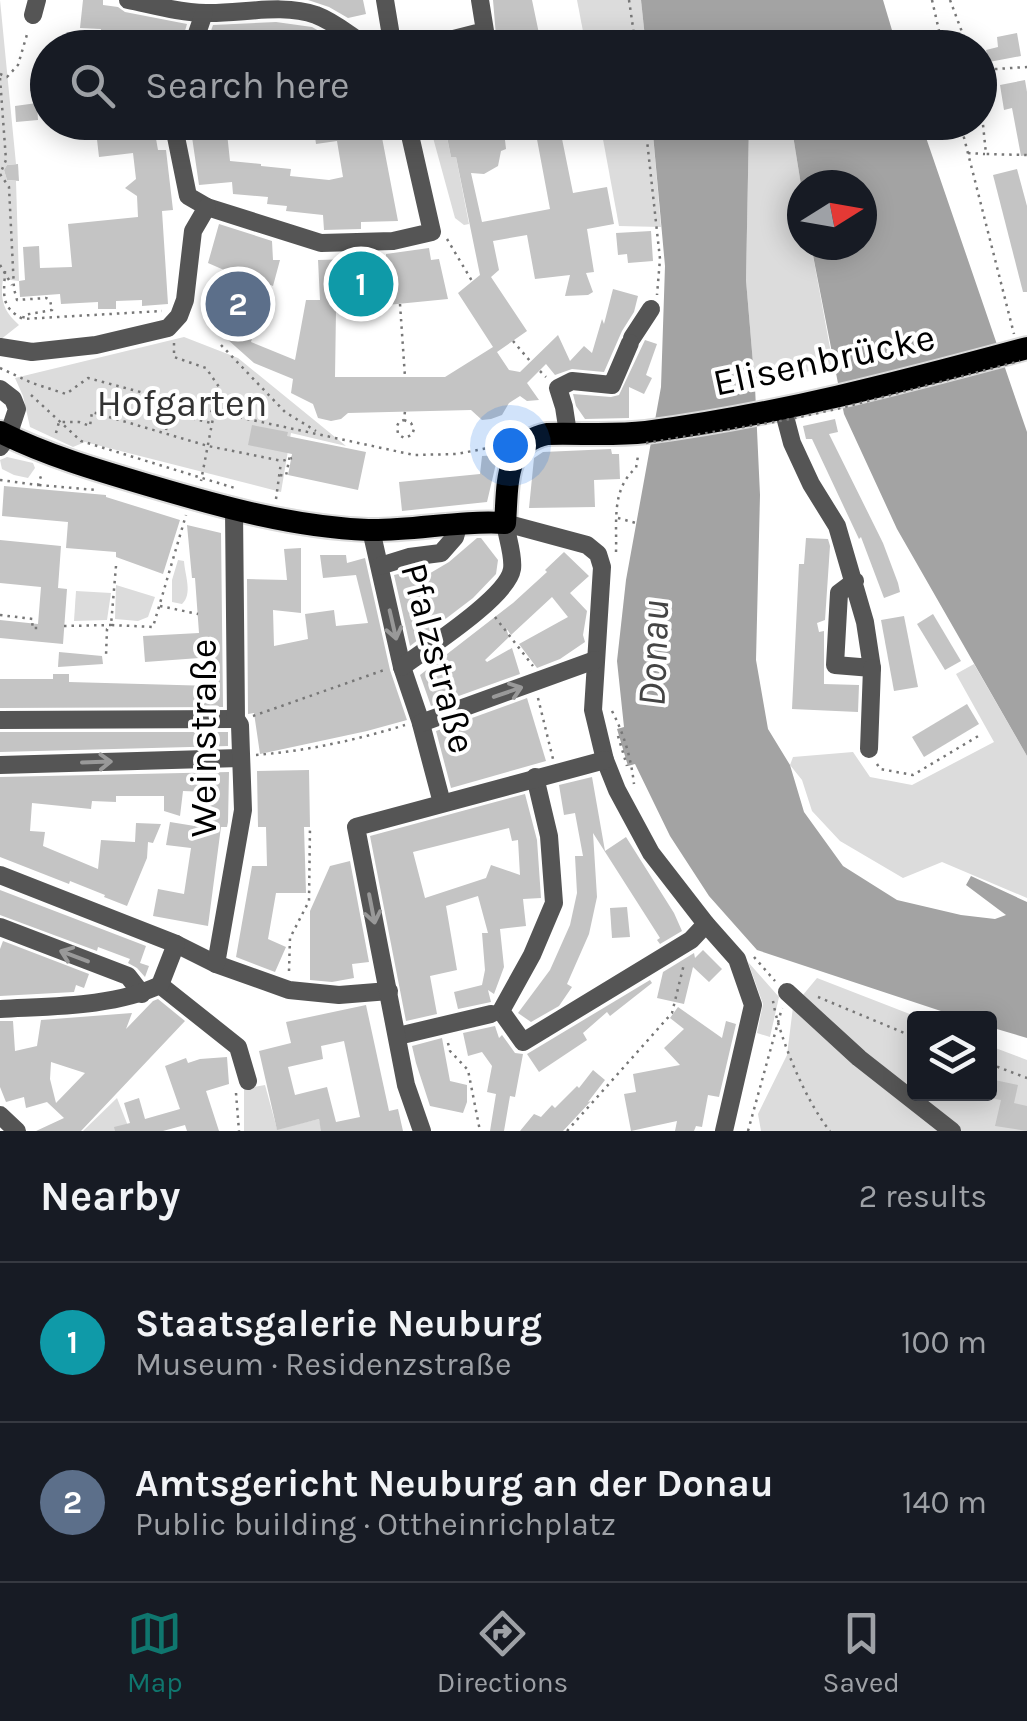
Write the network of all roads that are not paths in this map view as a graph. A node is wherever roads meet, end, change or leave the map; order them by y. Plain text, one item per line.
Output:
1 (128, 0) edge
2 (384, 0) edge
3 (480, 0) edge
4 (243, 5) edge
5 (204, 13) junction
6 (198, 30) edge
7 (345, 30) edge
8 (390, 30) edge
9 (485, 30) edge
10 (178, 140) edge
11 (412, 140) edge
12 (206, 207) junction
13 (651, 309) road end
14 (0, 346) edge
15 (1020, 350) edge
16 (0, 389) edge
17 (784, 414) junction
18 (568, 433) junction
19 (3, 439) edge
20 (234, 510) junction
21 (459, 523) junction
22 (505, 523) junction
23 (371, 530) junction
24 (380, 566) junction
25 (855, 581) junction
26 (595, 660) junction
27 (402, 667) junction
28 (872, 668) junction
29 (236, 718) junction
30 (0, 720) edge
31 (421, 722) junction
32 (869, 750) road end
33 (240, 757) junction
34 (0, 765) edge
35 (621, 765) junction
36 (535, 778) junction
37 (442, 803) junction
38 (0, 875) edge
39 (706, 924) junction
40 (0, 927) edge
41 (176, 944) junction
42 (216, 964) junction
43 (160, 985) junction
44 (389, 991) junction
45 (786, 992) road end
46 (142, 994) junction
47 (0, 1009) edge
48 (496, 1013) junction
49 (398, 1036) junction
50 (248, 1081) road end
51 (0, 1114) edge
52 (734, 1130) edge
53 (17, 1131) edge
54 (422, 1131) edge
55 (952, 1131) edge

1 - 5 street
2 - 8 street
3 - 9 street
4 - 5 street
4 - 7 street
5 - 6 street
10 - 12 street
11 - 12 street
12 - 14 street
13 - 18 street
15 - 17 main road, Elisenbrücke
16 - 19 street
17 - 18 main road, Elisenbrücke
17 - 25 street
18 - 22 main road, Elisenbrücke
19 - 20 main road
20 - 23 main road
20 - 29 street, Weinstraße
21 - 22 main road
21 - 23 main road
21 - 24 street
22 - 26 street
22 - 27 street
23 - 24 street, Pfalzstraße
24 -> 27 street, Pfalzstraße
25 - 28 street
25 - 28 street
31 -> 26 street
26 - 35 street
27 - 31 street, Pfalzstraße
28 - 32 street
29 - 30 street
29 - 33 street, Weinstraße
31 - 37 street, Pfalzstraße
34 -> 33 street
33 - 42 street, Weinstraße
35 - 36 street
35 - 39 street
36 - 37 street
36 - 48 street
37 -> 44 street
38 - 41 street
39 - 48 street
39 - 52 street
46 -> 40 street
41 - 42 street
41 - 43 street
42 - 44 street
43 - 46 street
43 - 50 street
44 - 49 street
45 - 55 street
46 - 47 street
48 - 49 street
49 - 54 street
51 - 53 street

